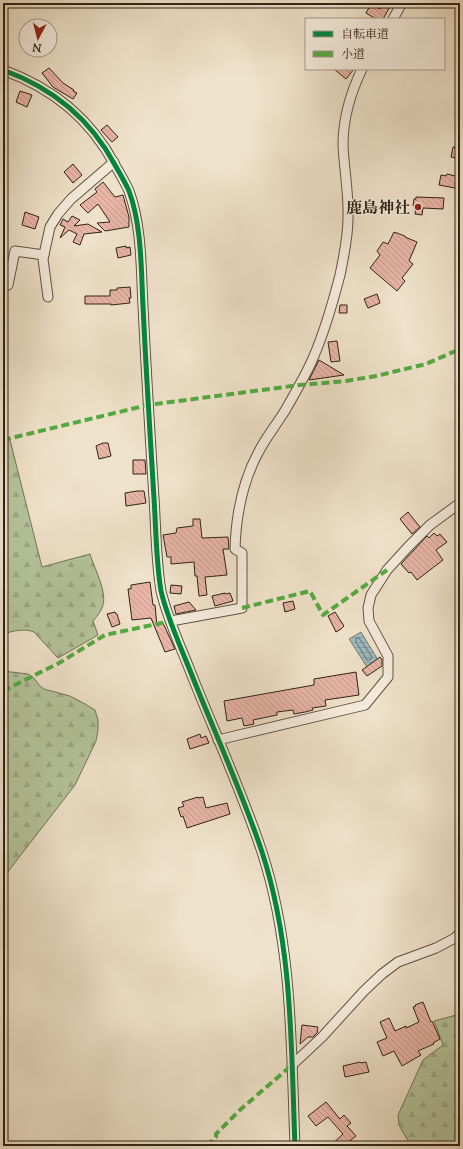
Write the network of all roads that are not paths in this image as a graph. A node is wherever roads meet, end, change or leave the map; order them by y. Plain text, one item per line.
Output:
1 (402, 3) edge
2 (394, 18) edge
3 (3, 70) edge
4 (362, 70) edge
5 (114, 162) junction
6 (44, 255) junction
7 (8, 285) dead end
8 (48, 297) dead end
9 (460, 503) edge
10 (171, 621) junction
11 (218, 740) junction
12 (460, 933) edge
13 (292, 1065) junction
14 (295, 1146) edge

1 - 2 street
3 - 5 street
4 - 10 street
5 - 6 street
5 - 10 street
6 - 7 street
6 - 8 street
9 - 11 street
10 - 11 street
11 - 13 street
12 - 13 street
13 - 14 street

